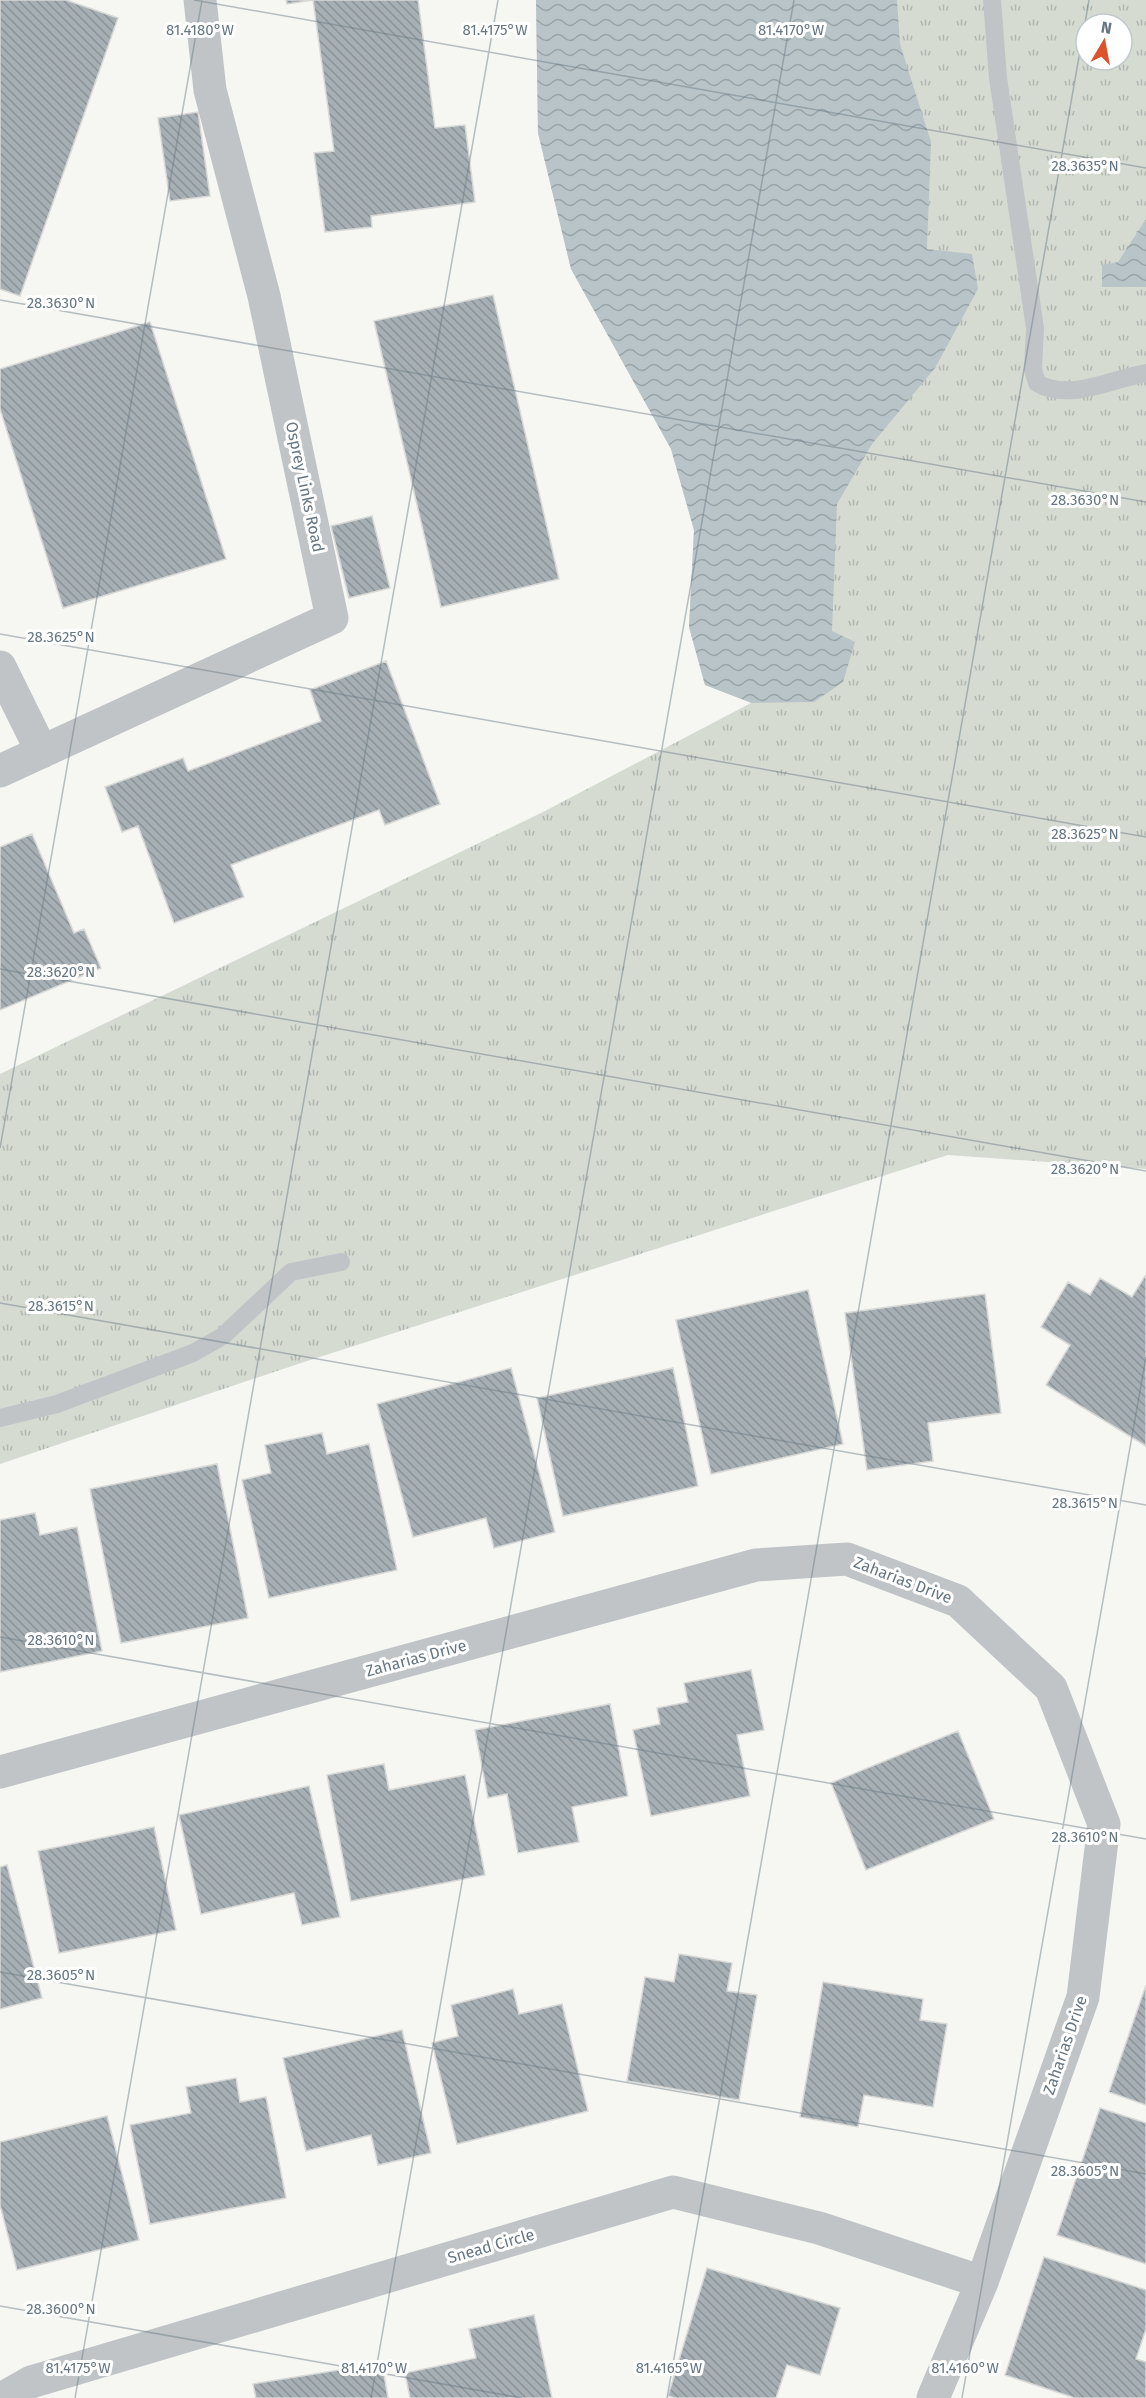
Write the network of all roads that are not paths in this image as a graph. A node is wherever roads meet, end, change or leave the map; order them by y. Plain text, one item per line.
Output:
1 (200, 0) edge
2 (992, 0) edge
3 (1146, 373) edge
4 (0, 667) edge
5 (42, 752) junction
6 (0, 771) edge
7 (341, 1262) dead end
8 (0, 1418) edge
9 (0, 1772) edge
10 (982, 2282) junction
11 (3, 2398) edge
12 (933, 2398) edge

1 - 5 street, Osprey Links Road
2 - 3 lane
4 - 5 street
5 - 6 street, Osprey Links Road
7 - 8 lane
9 - 10 street, Zaharias Drive
10 - 11 street, Snead Circle
10 - 12 street, Zaharias Drive

